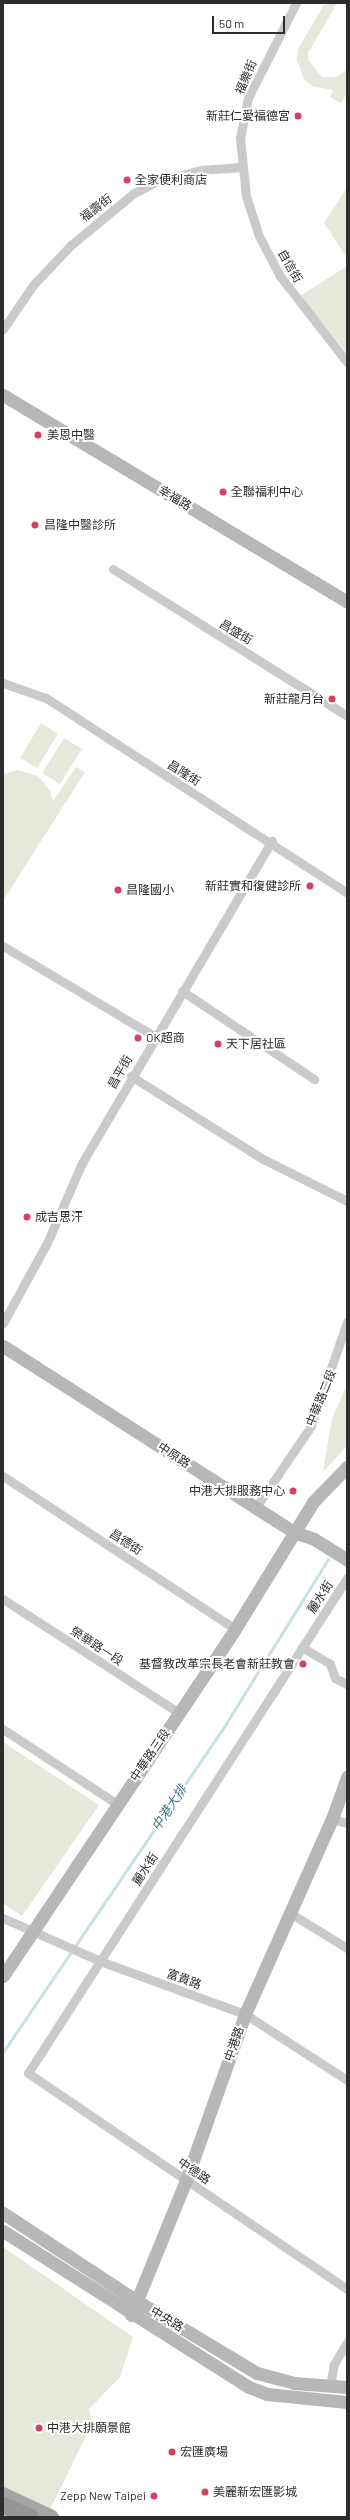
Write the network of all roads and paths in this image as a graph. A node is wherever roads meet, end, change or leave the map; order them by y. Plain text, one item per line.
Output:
1 (296, 3) edge
2 (242, 167) junction
3 (3, 329) edge
4 (347, 362) edge
5 (3, 395) edge
6 (112, 569) dead end
7 (347, 602) edge
8 (3, 683) edge
9 (347, 716) edge
10 (272, 841) junction
11 (347, 893) edge
12 (3, 946) edge
13 (182, 991) junction
14 (154, 1036) junction
15 (132, 1076) junction
16 (314, 1078) dead end
17 (347, 1201) edge
18 (347, 1322) edge
19 (3, 1323) edge
20 (3, 1346) edge
21 (347, 1468) edge
22 (3, 1476) edge
23 (256, 1507) junction
24 (294, 1532) junction
25 (347, 1560) edge
26 (347, 1578) edge
27 (3, 1599) edge
28 (235, 1629) junction
29 (302, 1647) junction
30 (347, 1684) edge
31 (179, 1713) junction
32 (3, 1729) edge
33 (347, 1777) edge
34 (117, 1804) junction
35 (332, 1819) junction
36 (347, 1823) edge
37 (290, 1913) junction
38 (3, 1918) edge
39 (32, 1932) junction
40 (347, 1948) edge
41 (100, 1961) junction
42 (3, 1976) edge
43 (245, 2014) junction
44 (28, 2073) joint
45 (347, 2080) edge
46 (186, 2180) junction
47 (3, 2213) edge
48 (3, 2231) edge
49 (347, 2289) edge
50 (137, 2301) junction
51 (131, 2315) junction
52 (347, 2342) edge
53 (330, 2386) junction
54 (347, 2387) edge
55 (347, 2402) edge
56 (3, 2494) edge
57 (3, 2505) edge
58 (3, 2510) edge
59 (18, 2517) edge
60 (30, 2517) edge
61 (52, 2517) edge

1 - 2 street, 福樂街
2 - 3 street, 福壽街
2 - 4 street, 自信街
5 - 7 street, 幸福路
6 - 9 street, 昌盛街
8 - 10 street, 昌隆街
10 - 11 street, 昌隆街
10 - 13 street, 昌平街
12 - 14 street
13 - 14 street, 昌平街
13 - 16 street
14 - 15 street, 昌平街
15 - 17 street
15 - 19 street, 昌平街
18 - 23 street, 中華路二段
20 - 23 street, 中原路
21 - 24 street
22 - 28 street, 昌德街
23 - 24 street, 中原路
24 - 25 street, 中原路
24 - 28 street, 中華路三段
26 - 29 street, 麗水街
27 - 31 street, 榮華路一段
28 - 31 street, 中華路三段
29 - 30 street
29 - 41 street, 麗水街
31 - 34 street, 中華路三段
32 - 34 street
33 - 35 street, 中港路
34 - 39 street, 中華路三段
35 - 36 street
35 - 37 street, 中港路
37 - 40 street
37 - 43 street, 中港路
38 - 39 street, 富貴路
39 - 41 street, 富貴路
39 - 42 street, 中華路三段
41 - 43 street, 富貴路
41 - 44 street, 麗水街
43 - 45 street, 富貴路
43 - 46 street, 中港路
44 - 46 street, 中德路
46 - 49 street, 中德路
46 - 50 street, 中港路
47 - 50 street, 中央路
48 - 51 street, 中央路
50 - 51 street, 中港路
50 - 53 street, 中央路
51 - 55 street, 中央路
52 - 53 street
53 - 54 street, 中央路
56 - 61 main road
57 - 60 highway
58 - 59 highway

